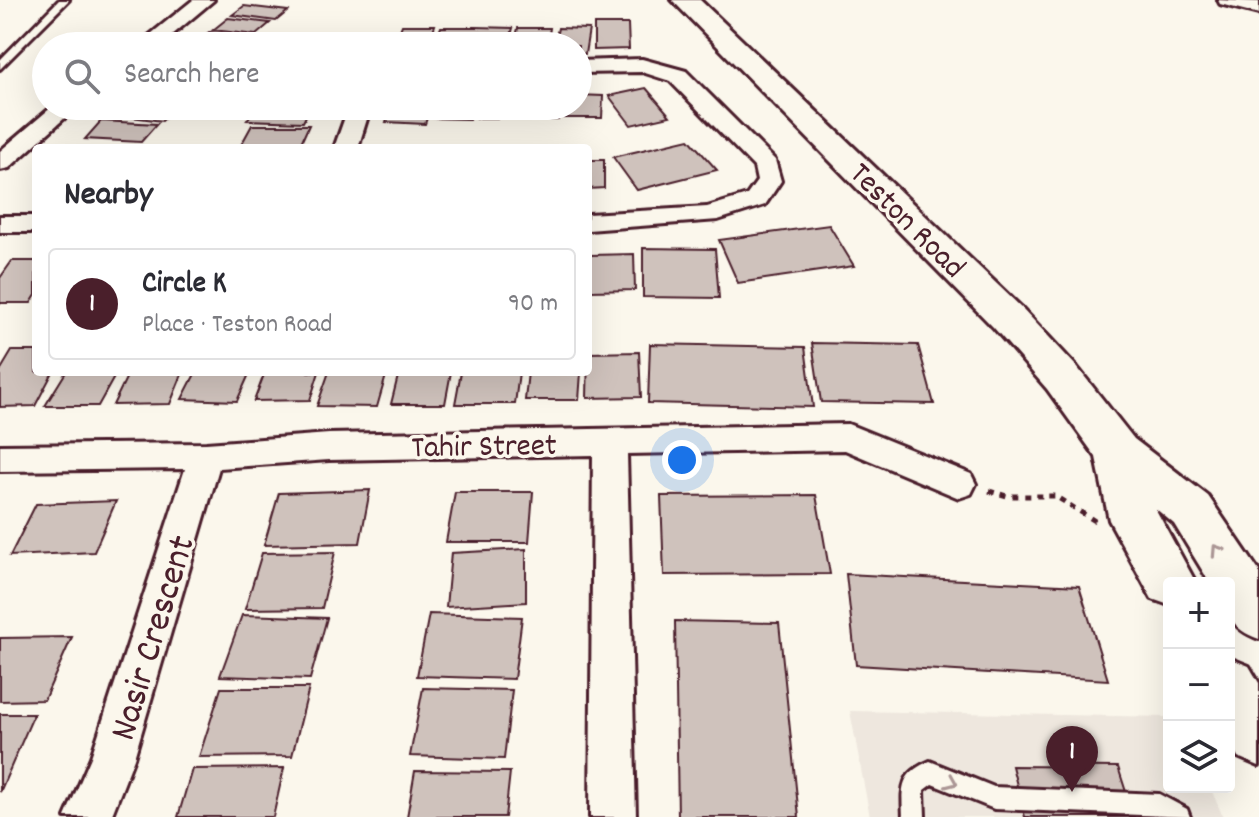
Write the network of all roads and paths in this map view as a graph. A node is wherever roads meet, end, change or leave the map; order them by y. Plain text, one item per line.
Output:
1 (64, 0) edge
2 (205, 0) edge
3 (685, 0) edge
4 (1227, 0) edge
5 (1259, 8) edge
6 (33, 32) edge
7 (164, 32) edge
8 (32, 33) edge
9 (0, 66) edge
10 (592, 67) edge
11 (51, 120) edge
12 (355, 120) edge
13 (347, 144) edge
14 (0, 163) edge
15 (592, 222) edge
16 (0, 224) edge
17 (32, 224) edge
18 (610, 443) junction
19 (1118, 452) junction
20 (206, 456) junction
21 (0, 458) edge
22 (959, 484) joint
23 (1107, 528) dead end
24 (1166, 577) edge
25 (1259, 615) edge
26 (1235, 695) edge
27 (1259, 737) edge
28 (88, 817) edge
29 (613, 817) edge
30 (914, 817) edge
31 (1179, 817) edge

1 - 6 lane
2 - 7 street
3 - 19 main road, Teston Road
4 - 5 street
8 - 9 lane
10 - 15 street
11 - 14 street
12 - 13 street
16 - 17 street
18 - 20 street, Tahir Street
18 - 22 street, Tahir Street
18 - 29 street
19 - 24 main road, Teston Road
25 -> 19 main road, Teston Road
20 - 21 street, Tahir Street
20 - 28 street, Nasir Crescent
22 - 23 path
26 - 27 main road
30 -> 31 lane

